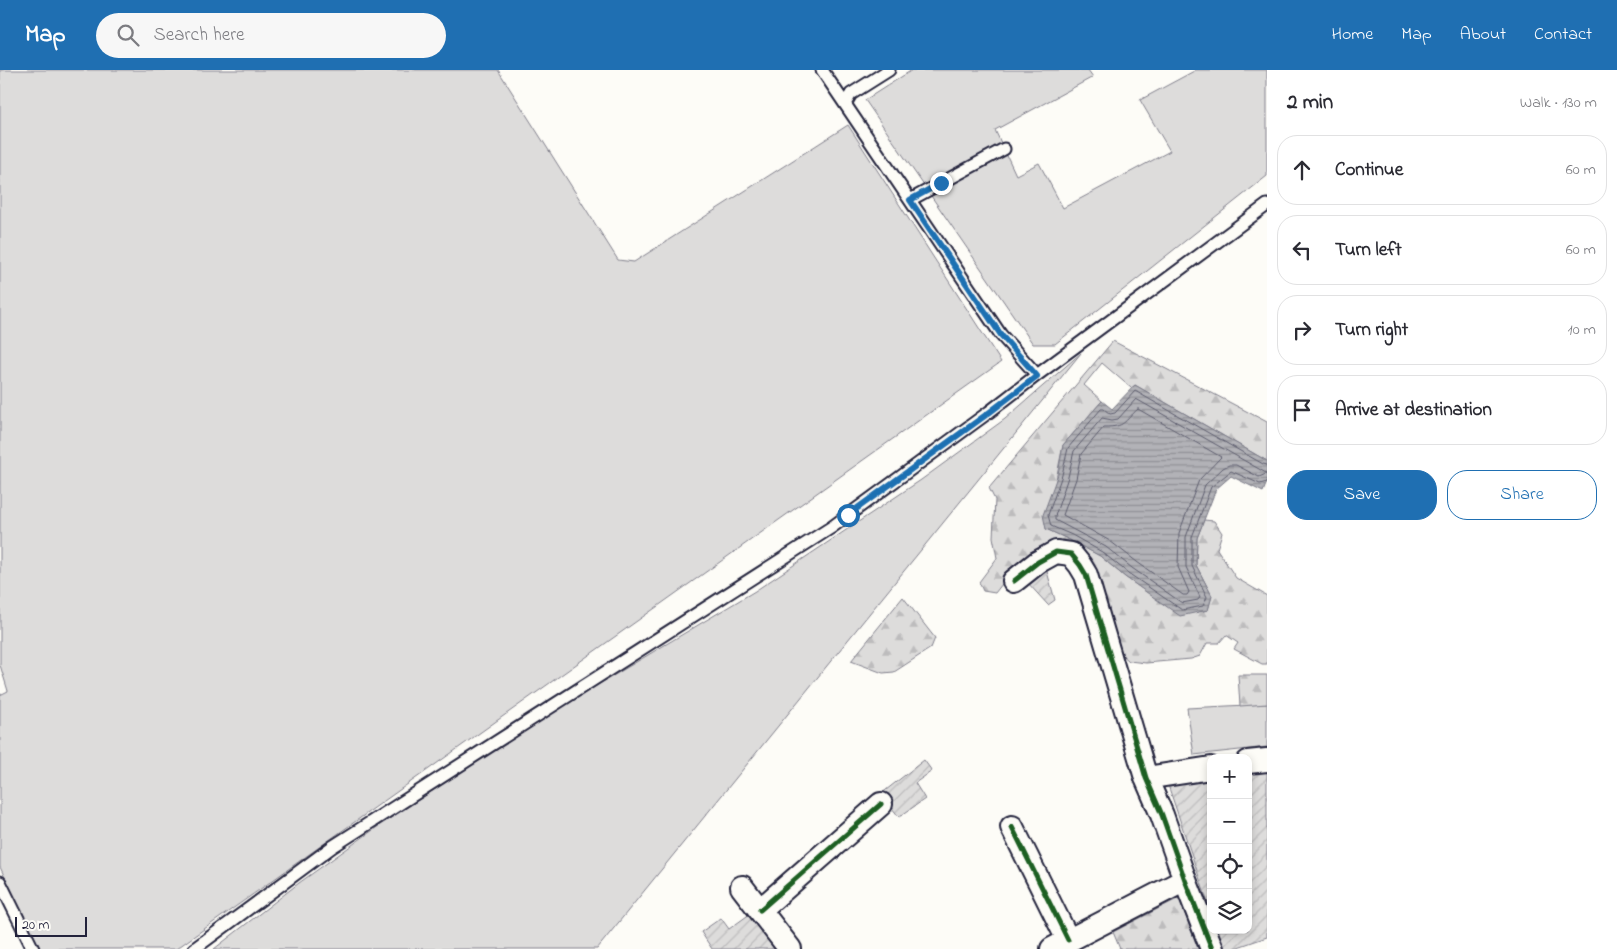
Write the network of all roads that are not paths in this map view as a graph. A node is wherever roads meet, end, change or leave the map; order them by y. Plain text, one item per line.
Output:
1 (822, 70) edge
2 (889, 70) edge
3 (845, 104) junction
4 (1004, 149) dead end
5 (910, 200) junction
6 (1267, 205) edge
7 (1037, 376) junction
8 (1014, 582) dead end
9 (1267, 760) edge
10 (1252, 762) edge
11 (1207, 769) edge
12 (1146, 778) junction
13 (881, 804) dead end
14 (1012, 827) dead end
15 (1185, 880) junction
16 (0, 882) edge
17 (742, 887) dead end
18 (760, 910) junction
19 (1060, 945) edge
20 (32, 949) edge
21 (194, 949) edge
22 (790, 949) edge
23 (1212, 949) edge

1 - 3 lane
2 - 3 lane
3 - 5 lane
4 - 5 lane
5 - 7 lane
6 - 7 lane
7 - 21 lane
8 - 12 street
9 - 10 street
11 - 12 street
12 - 15 street
13 - 18 street
14 - 19 street
15 - 19 street
15 - 23 street
16 - 20 lane
17 - 18 street
18 - 22 street

